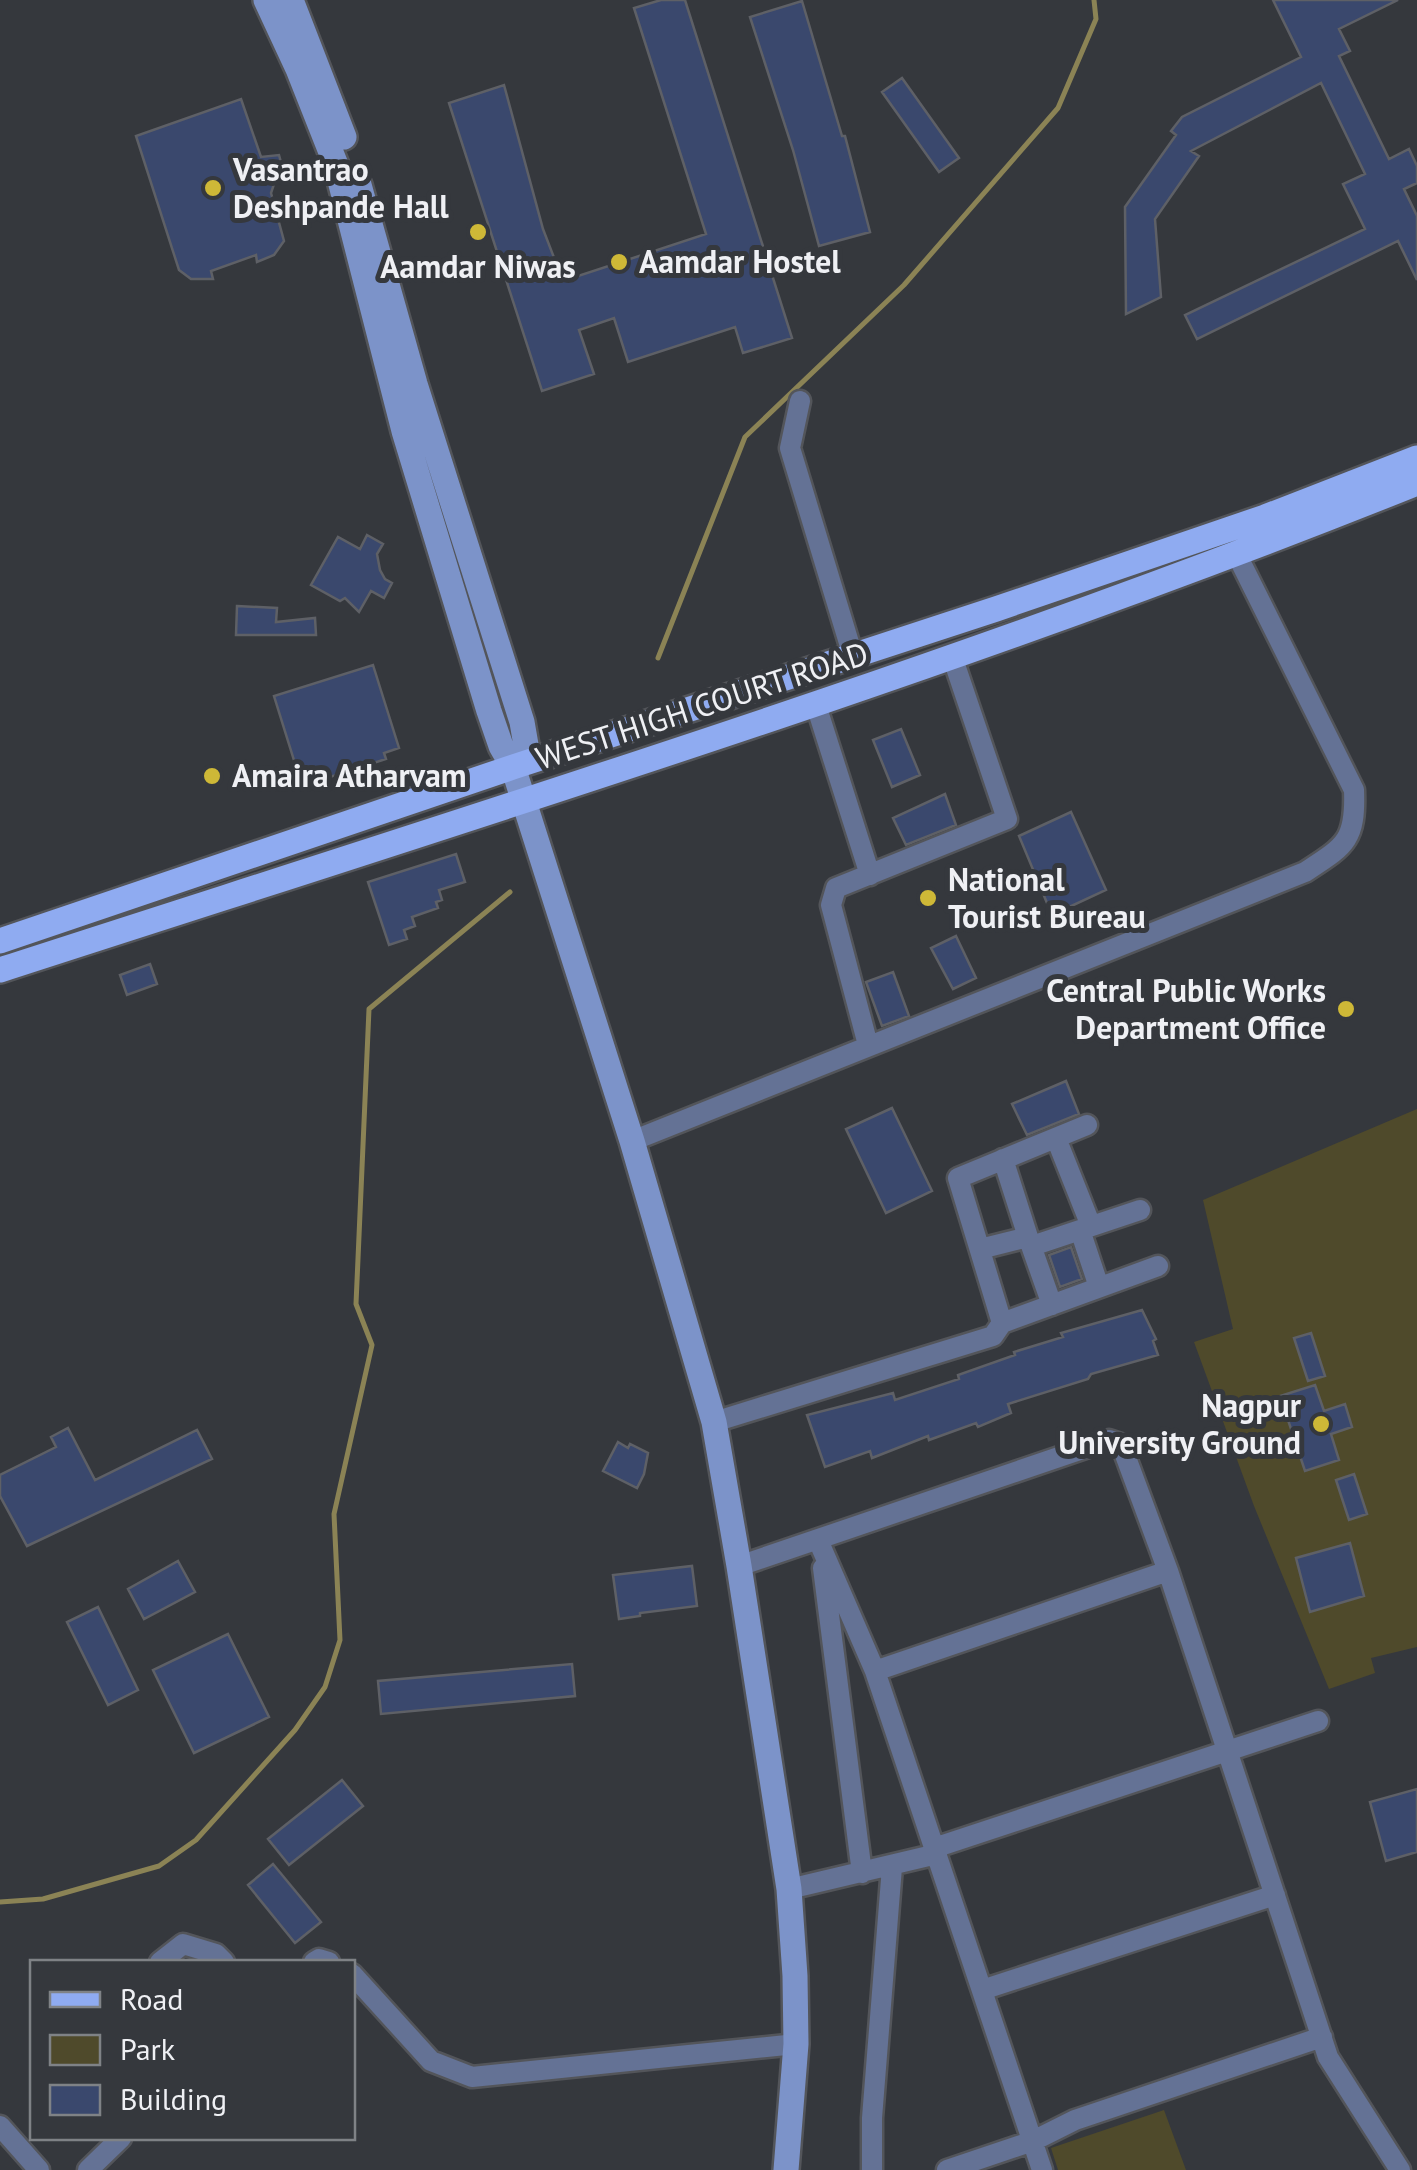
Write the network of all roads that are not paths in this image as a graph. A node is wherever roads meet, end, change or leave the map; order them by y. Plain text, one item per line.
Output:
1 (266, 0) edge
2 (291, 0) edge
3 (307, 65) junction
4 (800, 401) dead end
5 (1417, 458) edge
6 (1417, 483) edge
7 (1237, 555) junction
8 (854, 656) junction
9 (952, 656) junction
10 (816, 704) junction
11 (513, 767) junction
12 (523, 800) junction
13 (870, 875) junction
14 (0, 941) edge
15 (0, 970) edge
16 (868, 1046) junction
17 (1087, 1126) dead end
18 (1056, 1138) junction
19 (632, 1141) junction
20 (1004, 1160) junction
21 (1140, 1210) dead end
22 (1086, 1228) junction
23 (1030, 1241) junction
24 (980, 1249) junction
25 (1158, 1266) dead end
26 (1099, 1288) junction
27 (1052, 1304) junction
28 (1002, 1323) junction
29 (714, 1422) junction
30 (821, 1546) junction
31 (740, 1566) junction
32 (1168, 1570) junction
33 (875, 1671) junction
34 (1318, 1721) dead end
35 (1226, 1750) junction
36 (936, 1850) junction
37 (892, 1867) junction
38 (862, 1873) junction
39 (789, 1889) junction
40 (1275, 1895) junction
41 (162, 1960) edge
42 (222, 1960) edge
43 (355, 1977) edge
44 (982, 1990) junction
45 (1322, 2037) junction
46 (796, 2044) junction
47 (0, 2126) edge
48 (119, 2140) edge
49 (1033, 2141) junction
50 (39, 2170) edge
51 (88, 2170) edge
52 (786, 2170) edge
53 (872, 2170) edge
54 (947, 2170) edge
55 (1042, 2170) edge
56 (1400, 2170) edge

1 - 3 main road
2 - 3 main road
3 - 11 main road
4 - 8 street
5 - 8 main road, WEST HIGH COURT ROAD
6 - 7 main road, WEST HIGH COURT ROAD
7 - 9 main road, WEST HIGH COURT ROAD
7 - 16 street
8 - 11 main road, WEST HIGH COURT ROAD
9 - 10 main road, WEST HIGH COURT ROAD
9 - 13 street
10 - 12 main road, WEST HIGH COURT ROAD
10 - 13 street
11 - 12 main road
11 - 14 main road, WEST HIGH COURT ROAD
12 - 15 main road, WEST HIGH COURT ROAD
12 - 19 main road
13 - 16 street
16 - 19 street
17 - 18 street
18 - 20 street
18 - 22 street
19 - 29 main road
20 - 23 street
20 - 24 street
21 - 22 street
22 - 23 street
22 - 26 street
23 - 24 street
23 - 27 street
24 - 28 street
25 - 26 street
26 - 27 street
27 - 28 street
28 - 29 street
29 - 31 main road
30 - 31 street
30 - 32 street
30 - 33 street
30 - 38 street
31 - 39 main road
32 - 33 street
32 - 35 street
33 - 36 street
34 - 35 street
35 - 36 street
35 - 40 street
36 - 37 street
36 - 44 street
37 - 38 street
37 - 53 street
38 - 39 street
39 - 46 main road
40 - 44 street
40 - 45 street
41 - 42 street
43 - 46 street
44 - 49 street
45 - 49 street
45 - 56 street
46 - 52 main road
47 - 50 street
48 - 51 street
49 - 54 street
49 - 55 street

